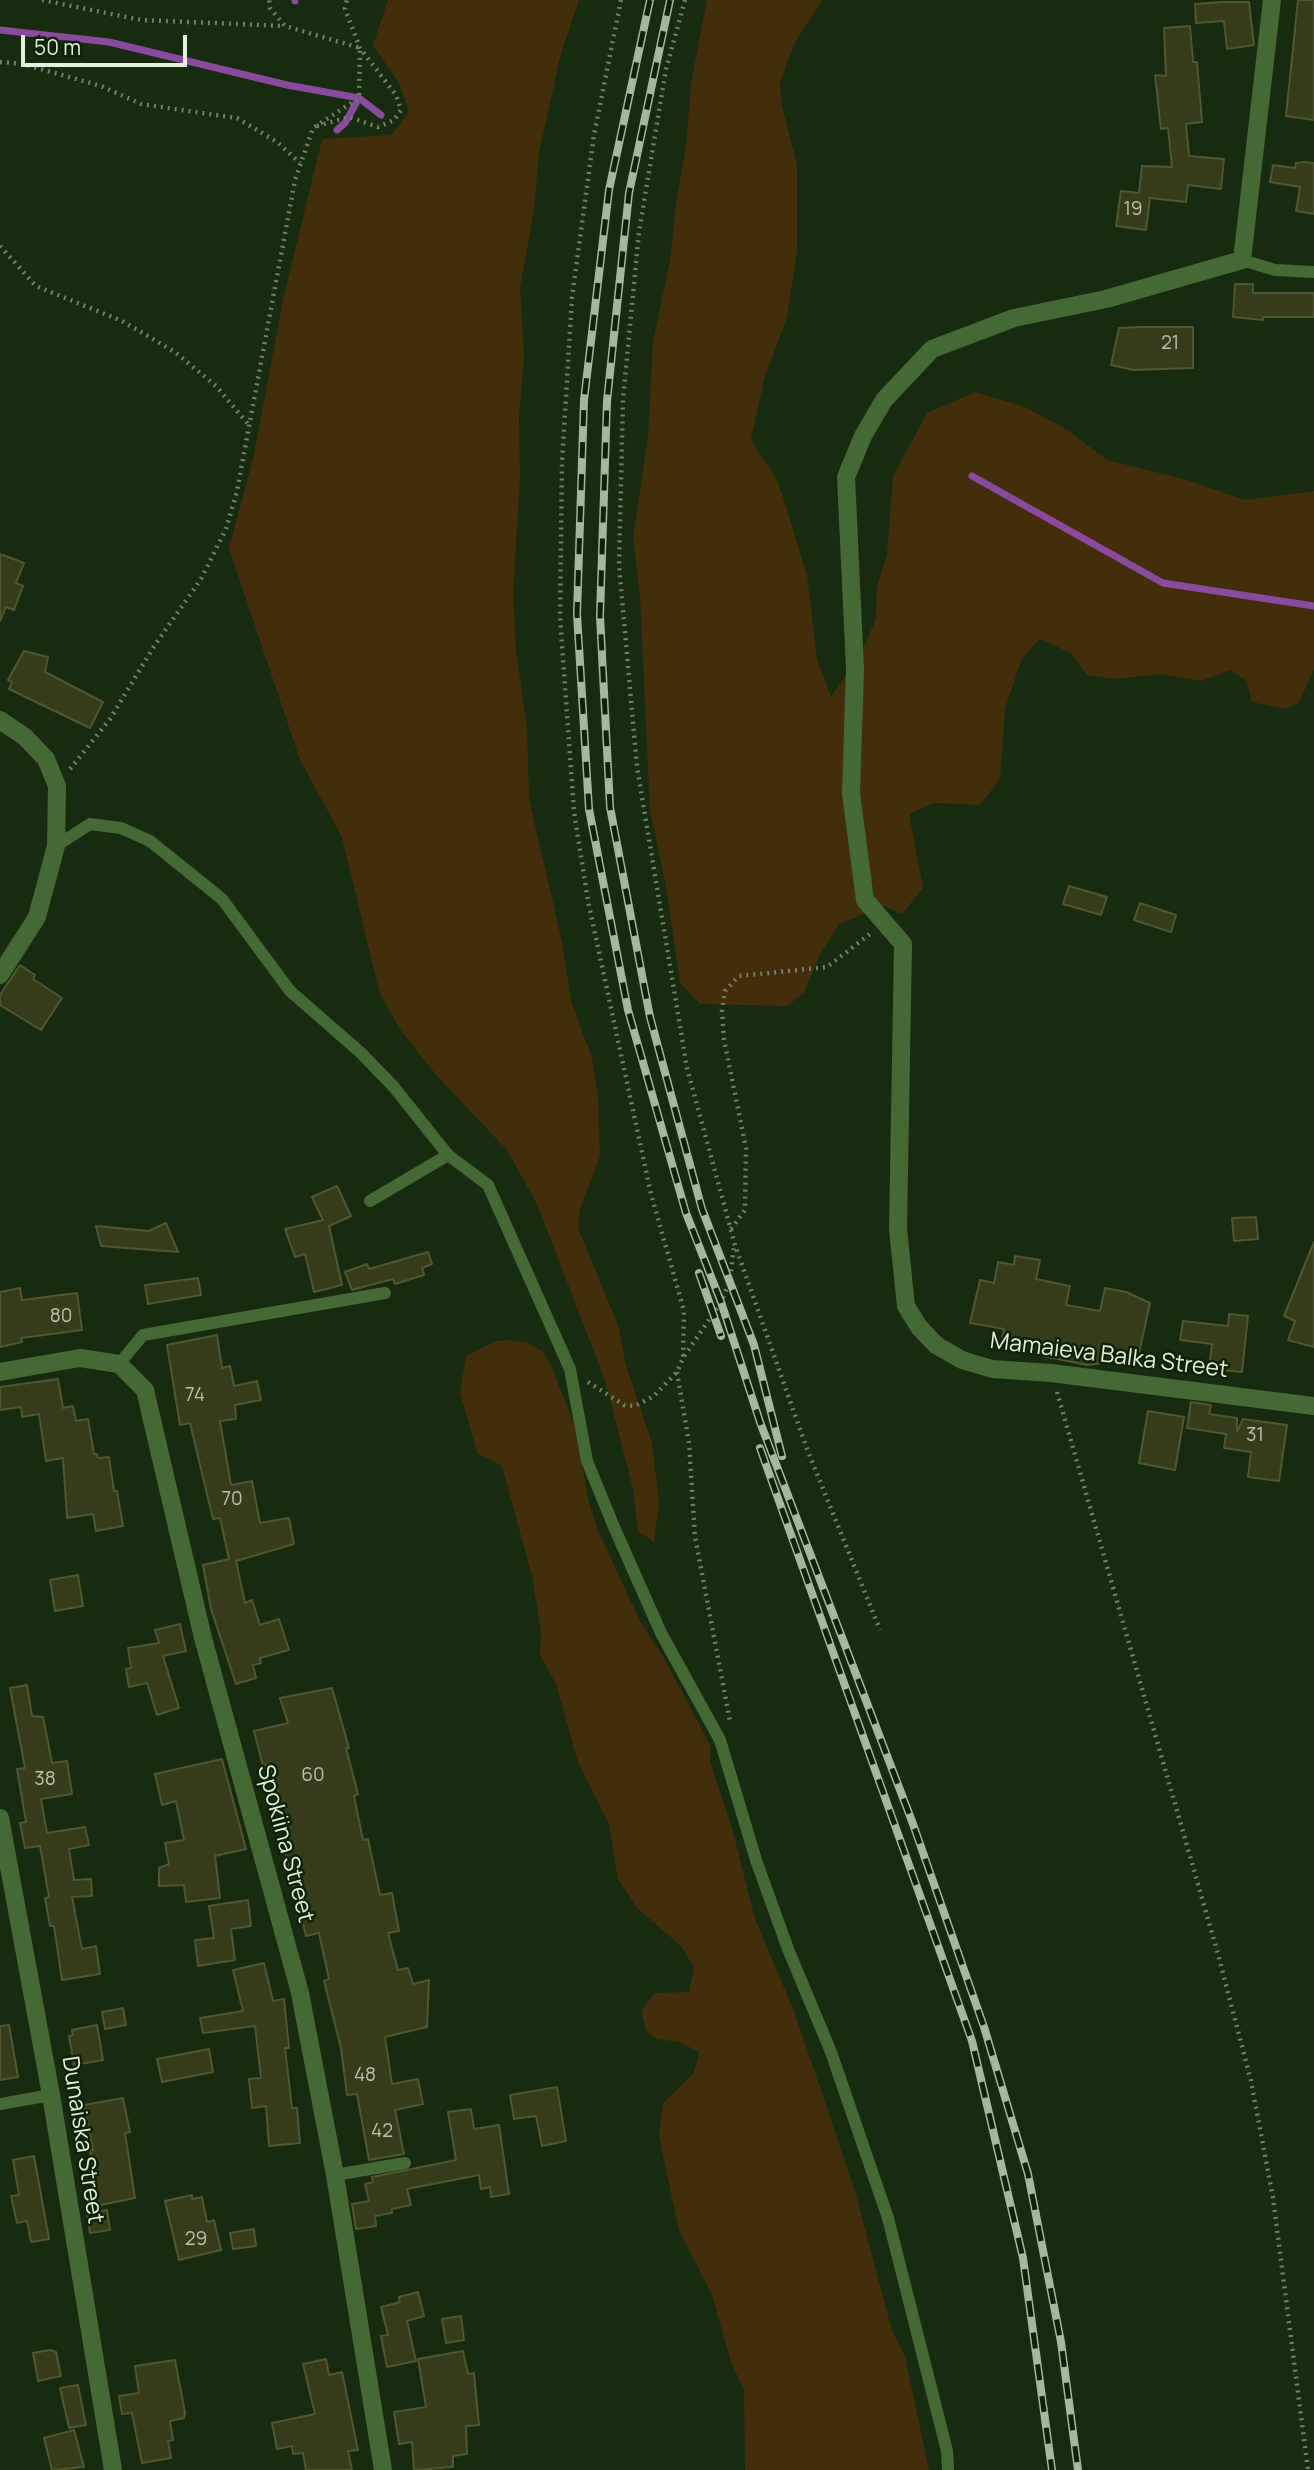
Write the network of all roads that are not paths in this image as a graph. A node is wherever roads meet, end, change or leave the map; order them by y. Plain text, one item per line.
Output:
1 (1272, 0) edge
2 (1242, 260) junction
3 (1314, 272) edge
4 (0, 720) edge
5 (56, 846) junction
6 (0, 975) edge
7 (448, 1155) junction
8 (370, 1201) dead end
9 (385, 1293) dead end
10 (119, 1364) junction
11 (0, 1372) edge
12 (1314, 1406) edge
13 (0, 1818) edge
14 (51, 2095) junction
15 (0, 2104) edge
16 (405, 2163) dead end
17 (335, 2175) junction
18 (113, 2470) edge
19 (383, 2470) edge
20 (948, 2470) edge

1 - 2 street
2 - 3 lane
2 - 12 street, Mamaieva Balka Street
4 - 5 street
5 - 6 street
5 - 7 lane
7 - 8 lane
7 - 20 lane
9 - 10 lane
10 - 11 street
10 - 17 street, Spokiina Street
13 - 14 street, Dunaiska Street
14 - 15 lane
14 - 18 street, Dunaiska Street
16 - 17 lane
17 - 19 street, Spokiina Street

